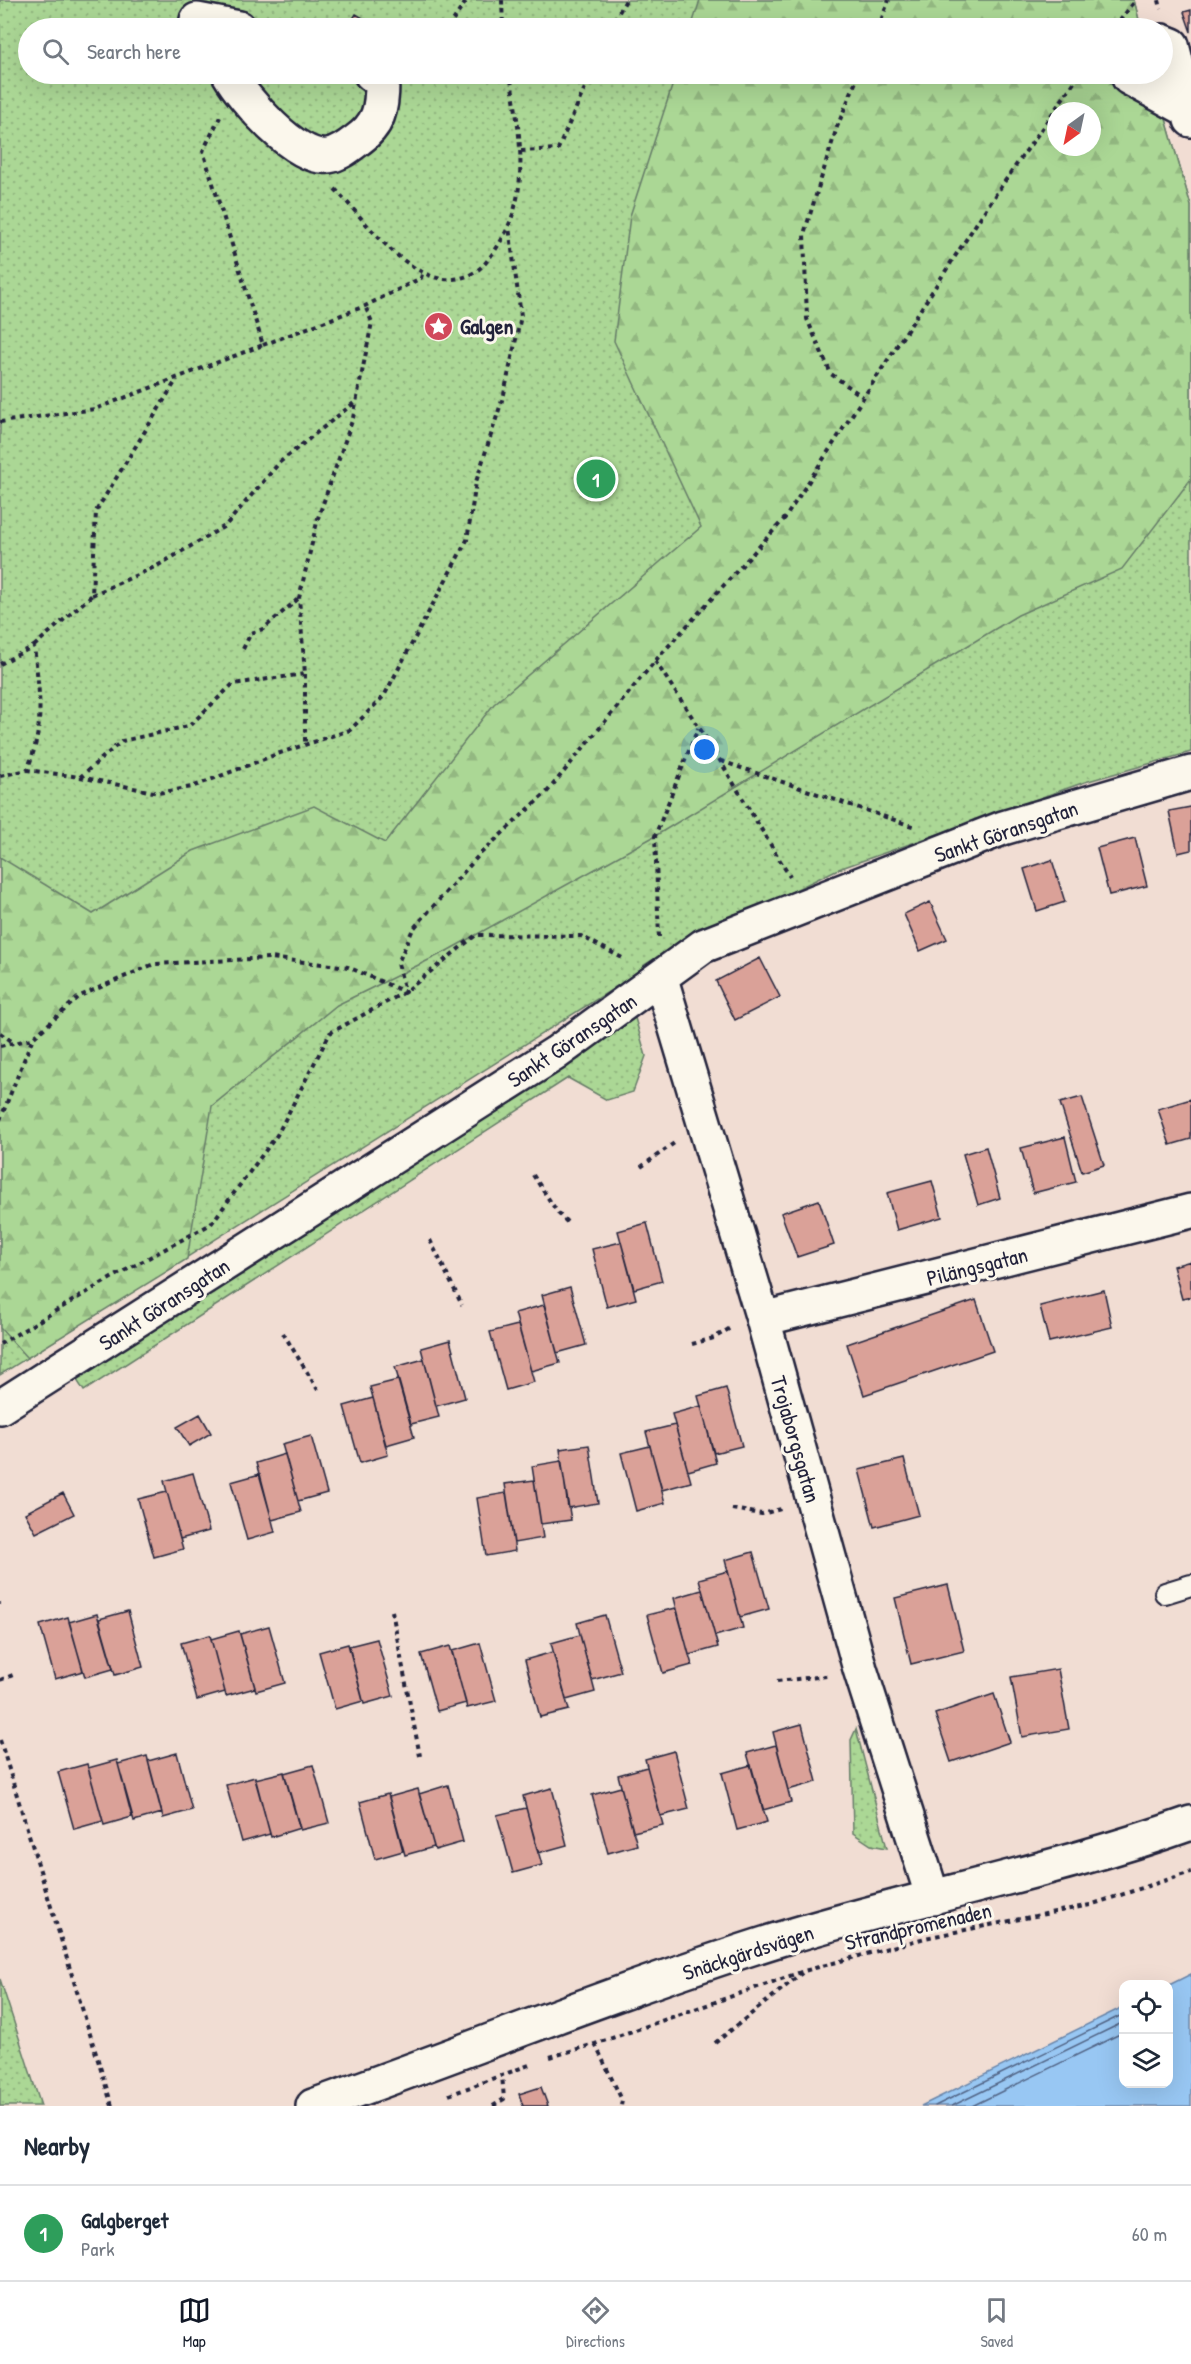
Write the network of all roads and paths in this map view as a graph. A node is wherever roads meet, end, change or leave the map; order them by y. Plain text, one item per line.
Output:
1 (467, 0) edge
2 (502, 0) edge
3 (626, 0) edge
4 (889, 0) edge
5 (1136, 0) edge
6 (455, 18) edge
7 (503, 18) edge
8 (616, 18) edge
9 (882, 18) edge
10 (1122, 18) edge
11 (1173, 49) edge
12 (235, 84) edge
13 (382, 84) edge
14 (511, 84) edge
15 (587, 84) edge
16 (855, 84) edge
17 (1073, 84) edge
18 (1140, 84) edge
19 (1190, 115) edge
20 (521, 152) junction
21 (325, 157) junction
22 (509, 227) junction
23 (423, 271) junction
24 (365, 306) junction
25 (263, 345) junction
26 (178, 377) junction
27 (863, 397) junction
28 (356, 402) junction
29 (0, 422) edge
30 (92, 596) junction
31 (299, 598) junction
32 (34, 646) junction
33 (243, 649) dead end
34 (655, 661) junction
35 (0, 664) edge
36 (305, 674) junction
37 (699, 728) junction
38 (305, 744) junction
39 (720, 761) junction
40 (27, 770) junction
41 (1191, 773) edge
42 (0, 776) edge
43 (81, 777) junction
44 (964, 843) junction
45 (808, 905) junction
46 (661, 979) junction
47 (405, 992) junction
48 (0, 1033) edge
49 (32, 1039) junction
50 (13, 1042) junction
51 (0, 1046) edge
52 (0, 1120) edge
53 (704, 1127) junction
54 (641, 1167) dead end
55 (533, 1175) dead end
56 (1191, 1211) edge
57 (567, 1222) dead end
58 (430, 1240) dead end
59 (462, 1305) dead end
60 (763, 1319) junction
61 (282, 1333) dead end
62 (0, 1344) edge
63 (692, 1344) dead end
64 (318, 1390) dead end
65 (0, 1407) edge
66 (732, 1509) dead end
67 (762, 1514) dead end
68 (1191, 1585) edge
69 (1166, 1593) dead end
70 (392, 1611) dead end
71 (13, 1675) dead end
72 (807, 1679) dead end
73 (0, 1680) edge
74 (777, 1681) dead end
75 (0, 1740) edge
76 (420, 1756) dead end
77 (1191, 1823) edge
78 (1191, 1872) edge
79 (933, 1898) junction
80 (804, 1971) junction
81 (715, 2043) dead end
82 (595, 2044) junction
83 (545, 2058) dead end
84 (534, 2063) dead end
85 (447, 2096) dead end
86 (112, 2106) edge
87 (313, 2106) edge
88 (621, 2106) edge

1 - 6 path
2 - 7 path
3 - 8 path
4 - 9 path
5 - 10 path
11 - 19 street
12 - 21 street
12 - 25 path
13 - 21 street
14 - 20 path
15 - 20 path
16 - 27 path
17 - 27 path
18 - 19 street
20 - 22 path
21 - 23 path
22 - 23 path
22 - 38 path
23 - 24 path
24 - 25 path
24 - 28 path
25 - 26 path
26 - 29 path
26 - 30 path
27 - 34 path
28 - 30 path
28 - 31 path
30 - 32 path
31 - 33 path
31 - 36 path
32 - 35 path
32 - 40 path
34 - 37 path
34 - 47 path
36 - 38 path
36 - 43 path
37 - 39 path
37 - 46 path
38 - 43 path
39 - 44 path
39 - 45 path
40 - 42 path
40 - 43 path
41 - 44 street, Sankt Göransgatan
44 - 45 street, Sankt Göransgatan
45 - 46 street, Sankt Göransgatan
46 - 47 path
46 - 53 street, Trojaborgsgatan
46 - 65 street, Sankt Göransgatan
47 - 49 path
47 - 62 path
48 - 50 path
49 - 50 path
49 - 52 path
50 - 51 path
53 - 54 path
53 - 60 street, Trojaborgsgatan
55 - 57 path
56 - 60 street, Pilängsgatan
58 - 59 path
60 - 63 path
60 - 79 street, Trojaborgsgatan
61 - 64 path
66 - 67 path
68 - 69 lane
70 - 76 path
71 - 73 path
72 - 74 path
75 - 86 path
77 - 79 street, Snäckgärdsvägen
78 - 80 path, Strandpromenaden
79 - 87 street, Snäckgärdsvägen
80 - 81 path
80 - 82 path, Strandpromenaden
82 - 83 path, Strandpromenaden
82 - 88 path
84 - 85 path

